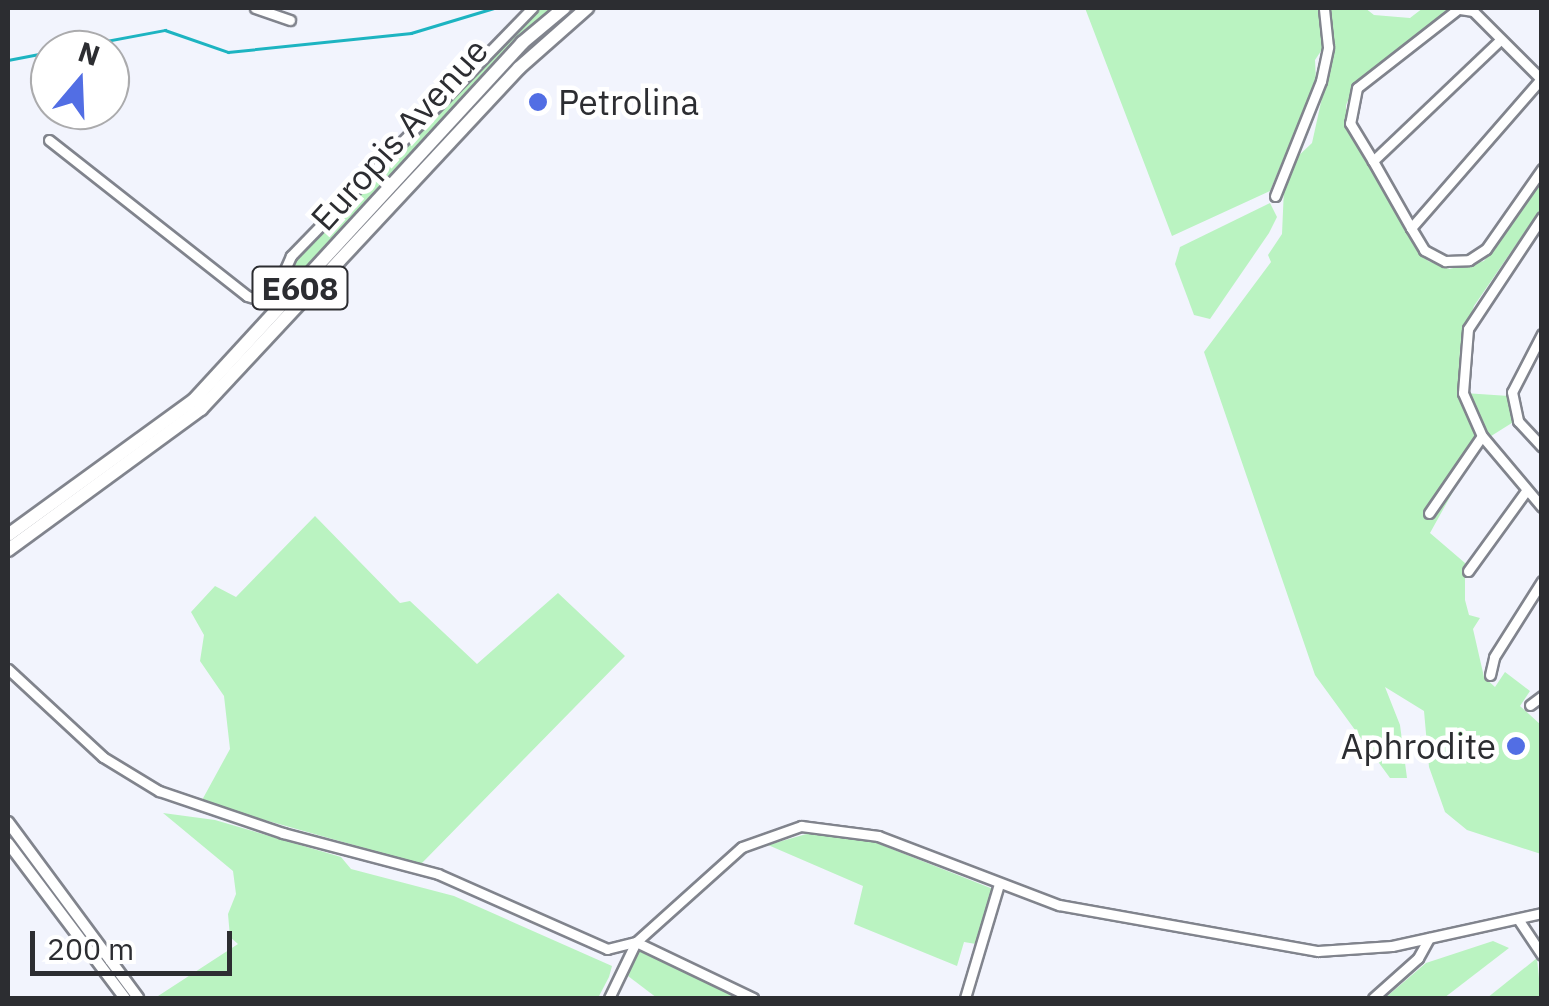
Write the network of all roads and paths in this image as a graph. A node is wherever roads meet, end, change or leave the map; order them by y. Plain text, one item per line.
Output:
1 (255, 8) edge
2 (532, 8) edge
3 (564, 8) edge
4 (587, 8) edge
5 (1324, 8) edge
6 (1458, 9) edge
7 (290, 20) dead end
8 (1500, 40) junction
9 (1542, 79) edge
10 (48, 140) dead end
11 (1373, 161) junction
12 (1542, 170) edge
13 (1274, 196) dead end
14 (1542, 217) edge
15 (1411, 228) junction
16 (1542, 334) edge
17 (1530, 352) junction
18 (1542, 360) edge
19 (1482, 436) junction
20 (1542, 448) edge
21 (1526, 491) junction
22 (1542, 508) edge
23 (1429, 513) dead end
24 (8, 535) edge
25 (8, 550) edge
26 (1468, 571) dead end
27 (1542, 581) edge
28 (8, 669) edge
29 (1490, 674) dead end
30 (1542, 696) edge
31 (1530, 704) dead end
32 (8, 822) edge
33 (8, 842) edge
34 (999, 884) junction
35 (1542, 914) edge
36 (1518, 919) junction
37 (1429, 938) junction
38 (636, 942) junction
39 (618, 949) junction
40 (1542, 955) edge
41 (623, 968) junction
42 (125, 998) edge
43 (138, 998) edge
44 (608, 998) edge
45 (753, 998) edge
46 (966, 998) edge
47 (1373, 998) edge

1 - 7 street
2 - 10 street
3 - 24 highway, Europis Avenue / E608
4 - 25 highway, Europis Avenue / E608
5 - 13 street
6 - 8 street
6 - 11 street
8 - 9 street
8 - 11 street
9 - 15 street
11 - 15 street
12 - 15 street
14 - 19 street
16 - 17 street
17 - 18 street
17 - 20 street
19 - 21 street
19 - 23 street
21 - 22 street
21 - 26 street
27 - 29 street
28 - 39 street
30 - 31 street
32 - 43 main road
33 - 42 main road
34 - 37 street
34 - 38 street
34 - 46 street
35 - 36 street
36 - 37 street
36 - 40 street
37 - 47 street
38 - 39 street
38 - 41 street
38 - 45 street
39 - 41 street
41 - 44 street

